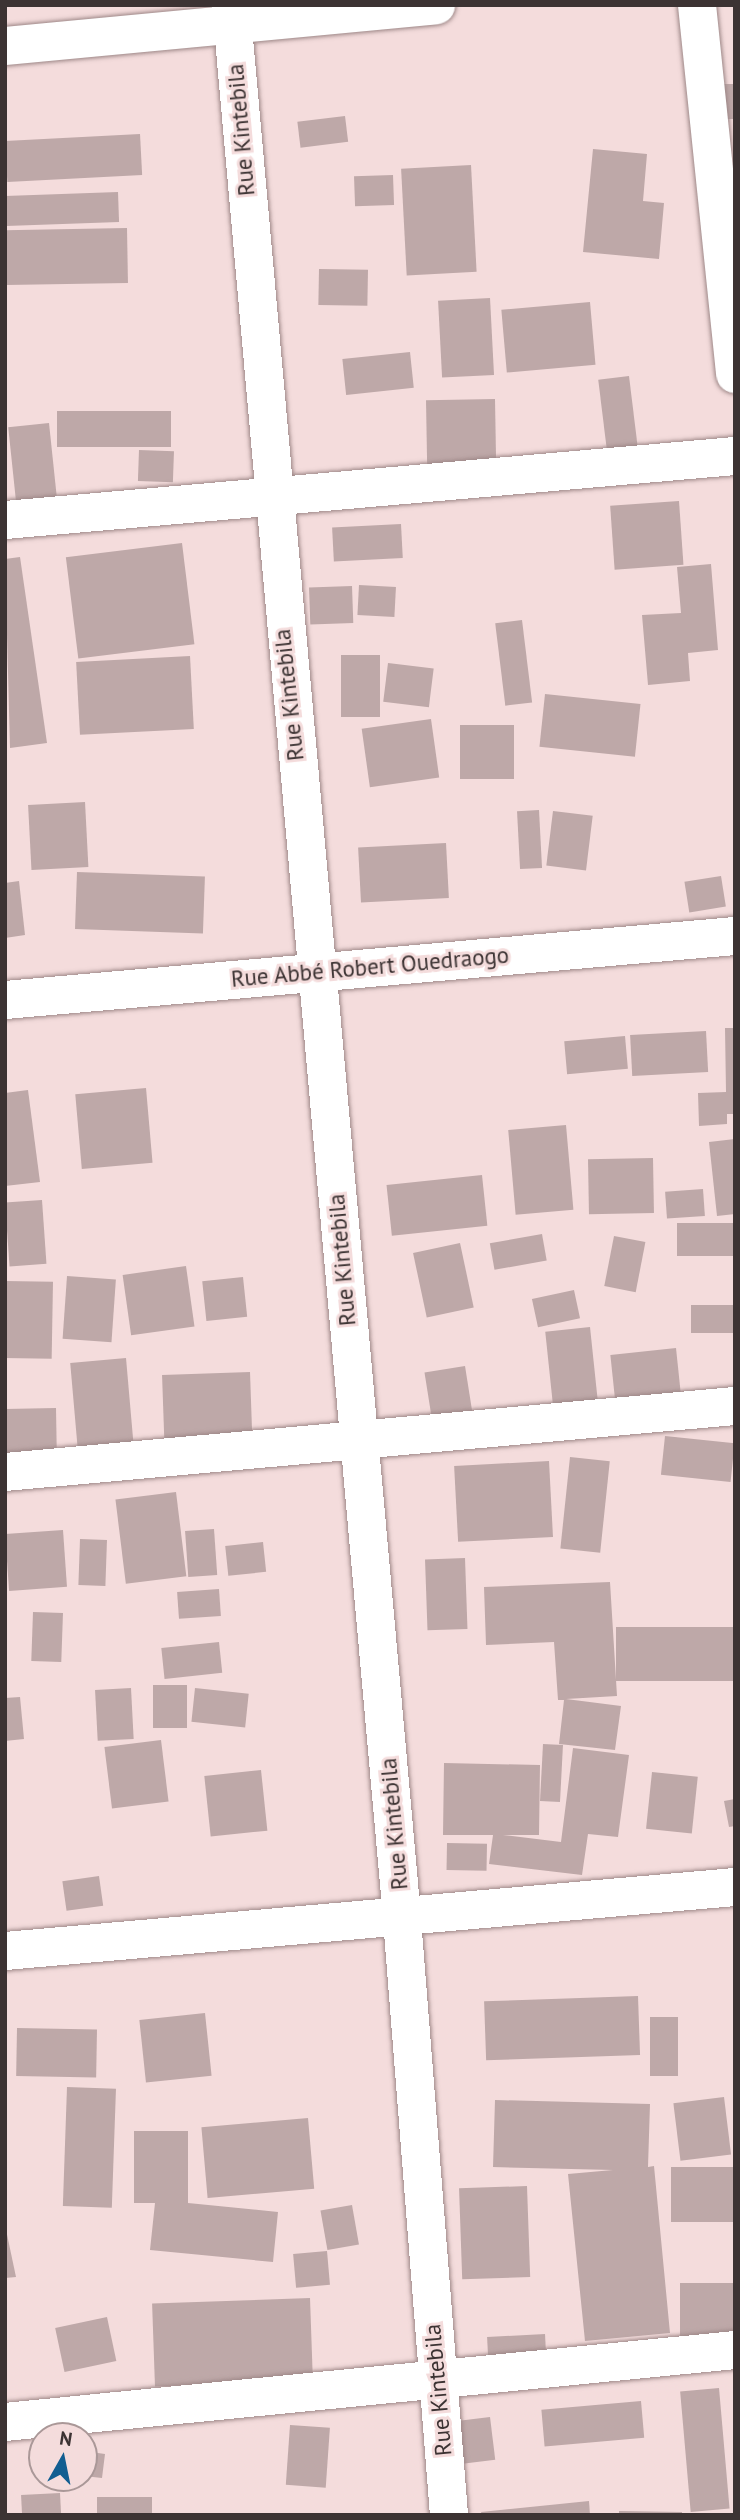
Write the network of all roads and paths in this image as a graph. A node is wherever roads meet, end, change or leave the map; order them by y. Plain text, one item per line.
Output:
1 (436, 5) edge
2 (696, 5) edge
3 (231, 14) edge
4 (5, 46) edge
5 (735, 374) edge
6 (735, 456) edge
7 (271, 499) junction
8 (5, 520) edge
9 (735, 936) edge
10 (316, 971) junction
11 (5, 1000) edge
12 (735, 1406) edge
13 (358, 1436) junction
14 (5, 1472) edge
15 (735, 1887) edge
16 (402, 1919) junction
17 (5, 1951) edge
18 (735, 2350) edge
19 (437, 2378) junction
20 (5, 2422) edge
21 (449, 2515) edge

1 - 3 street
2 - 5 street
3 - 4 street
3 - 7 street, Rue Kintebila
6 - 7 street
7 - 8 street
7 - 10 street, Rue Kintebila
9 - 10 street, Rue Abbé Robert Ouedraogo
10 - 11 street, Rue Abbé Robert Ouedraogo
10 - 13 street, Rue Kintebila
12 - 13 street
13 - 14 street
13 - 16 street, Rue Kintebila
15 - 16 street
16 - 17 street
16 - 19 street, Rue Kintebila
18 - 19 street
19 - 20 street
19 - 21 street, Rue Kintebila

